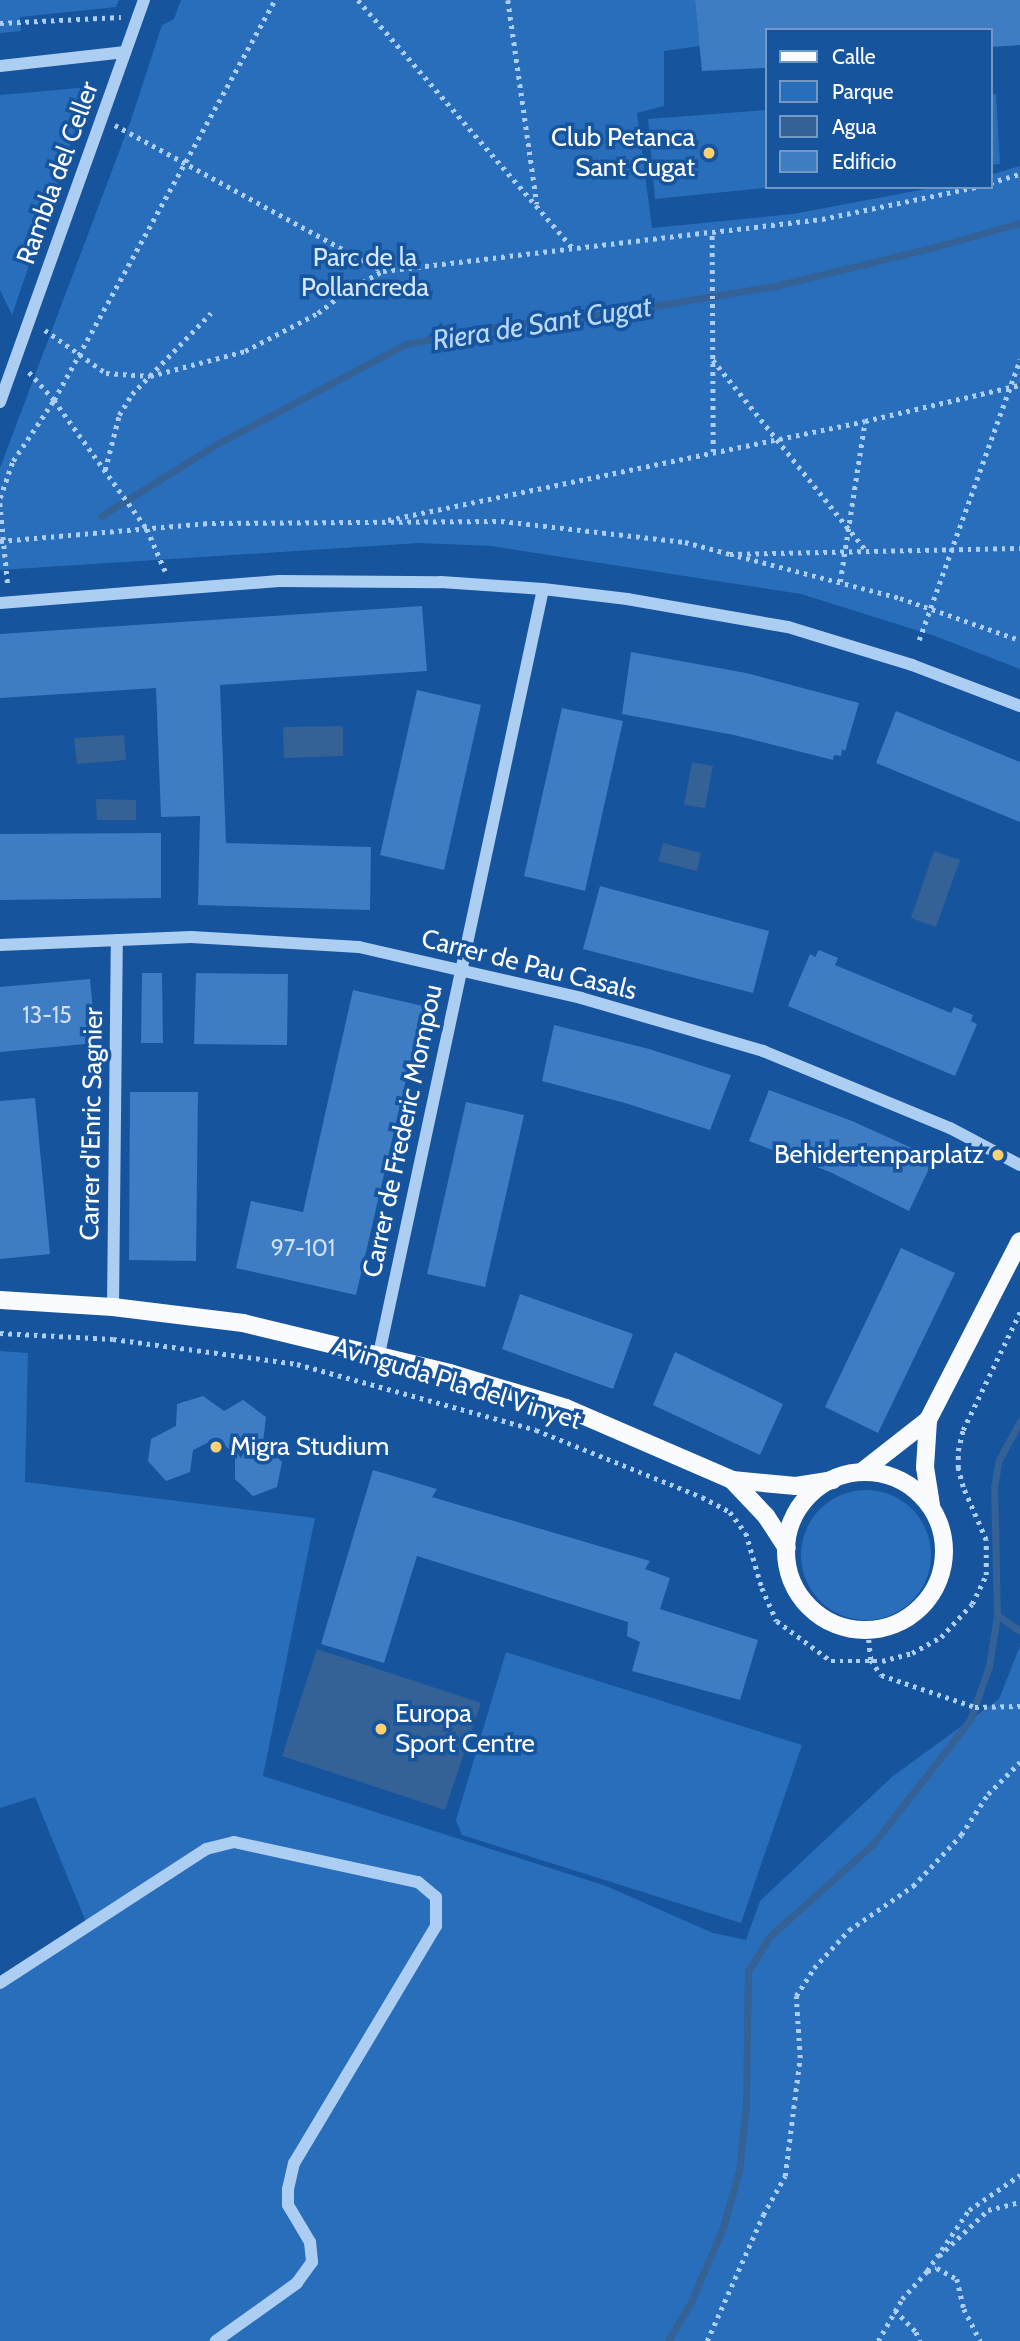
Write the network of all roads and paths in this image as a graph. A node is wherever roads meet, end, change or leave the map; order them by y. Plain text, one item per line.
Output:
1 (144, 0) edge
2 (275, 0) edge
3 (358, 0) edge
4 (508, 0) edge
5 (138, 16) junction
6 (0, 23) edge
7 (125, 52) junction
8 (0, 66) edge
9 (102, 118) junction
10 (186, 162) junction
11 (1020, 174) edge
12 (992, 182) edge
13 (966, 189) edge
14 (537, 206) junction
15 (712, 232) junction
16 (574, 248) junction
17 (383, 271) junction
18 (211, 313) dead end
19 (30, 319) junction
20 (79, 355) junction
21 (16, 357) junction
22 (713, 360) junction
23 (1020, 360) edge
24 (150, 376) junction
25 (1020, 385) edge
26 (1010, 387) junction
27 (54, 400) junction
28 (0, 402) edge
29 (865, 421) junction
30 (777, 439) junction
31 (713, 452) junction
32 (105, 470) junction
33 (0, 498) edge
34 (0, 503) edge
35 (380, 522) junction
36 (848, 527) junction
37 (147, 529) junction
38 (1, 541) edge
39 (1020, 548) edge
40 (865, 549) junction
41 (845, 550) junction
42 (952, 550) junction
43 (730, 554) junction
44 (840, 582) junction
45 (172, 589) junction
46 (543, 589) junction
47 (5, 603) edge
48 (930, 608) junction
49 (919, 640) dead end
50 (1020, 640) edge
51 (1020, 706) edge
52 (117, 940) junction
53 (0, 945) edge
54 (461, 971) junction
55 (1020, 1164) edge
56 (1020, 1241) edge
57 (0, 1300) edge
58 (113, 1307) junction
59 (1020, 1312) edge
60 (0, 1334) edge
61 (379, 1354) junction
62 (928, 1420) junction
63 (864, 1470) junction
64 (732, 1480) junction
65 (834, 1480) junction
66 (931, 1506) junction
67 (787, 1548) junction
68 (867, 1631) junction
69 (871, 1660) junction
70 (1020, 1706) edge
71 (1020, 1762) edge
72 (0, 1983) edge
73 (1020, 2175) edge
74 (1020, 2202) edge
75 (934, 2261) junction
76 (928, 2272) junction
77 (895, 2310) junction
78 (216, 2341) edge
79 (707, 2341) edge
80 (878, 2341) edge
81 (920, 2341) edge
82 (980, 2341) edge

1 - 5 street, Rambla del Celler
2 - 10 path
3 - 14 path
4 - 14 path
5 - 6 path
5 - 7 street, Rambla del Celler
7 - 8 street
7 - 9 street, Rambla del Celler
9 - 10 path
9 - 19 street, Rambla del Celler
10 - 17 path
10 - 20 path
11 - 12 path
13 - 15 path
14 - 16 path
15 - 16 path
15 - 22 path
16 - 17 path
17 - 24 path
18 - 24 path
19 - 20 path
19 - 21 street, Rambla del Celler
20 - 24 path
20 - 27 path
21 - 27 path
21 - 28 street, Rambla del Celler
22 - 30 path
22 - 31 path
23 - 26 path
24 - 32 path
25 - 26 path
26 - 29 path
26 - 42 path
27 - 32 path
27 - 33 path
29 - 30 path
29 - 36 path
30 - 31 path
30 - 36 path
31 - 35 path
32 - 37 path
34 - 38 path
35 - 37 path
35 - 43 path
36 - 40 path
36 - 41 path
37 - 38 path
37 - 45 path
38 - 47 path
39 - 42 path
40 - 41 path
40 - 42 path
41 - 43 path
41 - 44 path
42 - 48 path
43 - 44 path
44 - 48 path
45 - 46 street
45 - 47 street
46 - 51 street
46 - 54 street, Carrer de Frederic Mompou
48 - 49 path
48 - 50 path
52 - 53 street, Carrer de Pau Casals
52 - 54 street, Carrer de Pau Casals
52 - 58 street, Carrer d'Enric Sagnier
54 - 55 street, Carrer de Pau Casals
54 - 61 street, Carrer de Frederic Mompou
56 - 62 main road
57 - 58 main road, Avinguda Pla del Vinyet
58 - 61 main road, Avinguda Pla del Vinyet
59 - 69 path, Avinguda Pla del Vinyet
60 - 69 path, Avinguda Pla del Vinyet
61 - 64 main road, Avinguda Pla del Vinyet
62 - 63 main road
62 - 66 main road
63 - 65 main road
63 - 66 main road
64 - 65 main road, Avinguda Pla del Vinyet
64 - 67 main road, Avinguda Pla del Vinyet
65 - 67 main road
66 - 68 main road
67 - 68 main road
68 - 69 path
69 - 70 path
71 - 79 path
72 - 78 street
73 - 75 path
74 - 75 path
75 - 76 path
76 - 77 path
76 - 82 path
77 - 80 path
77 - 81 path

